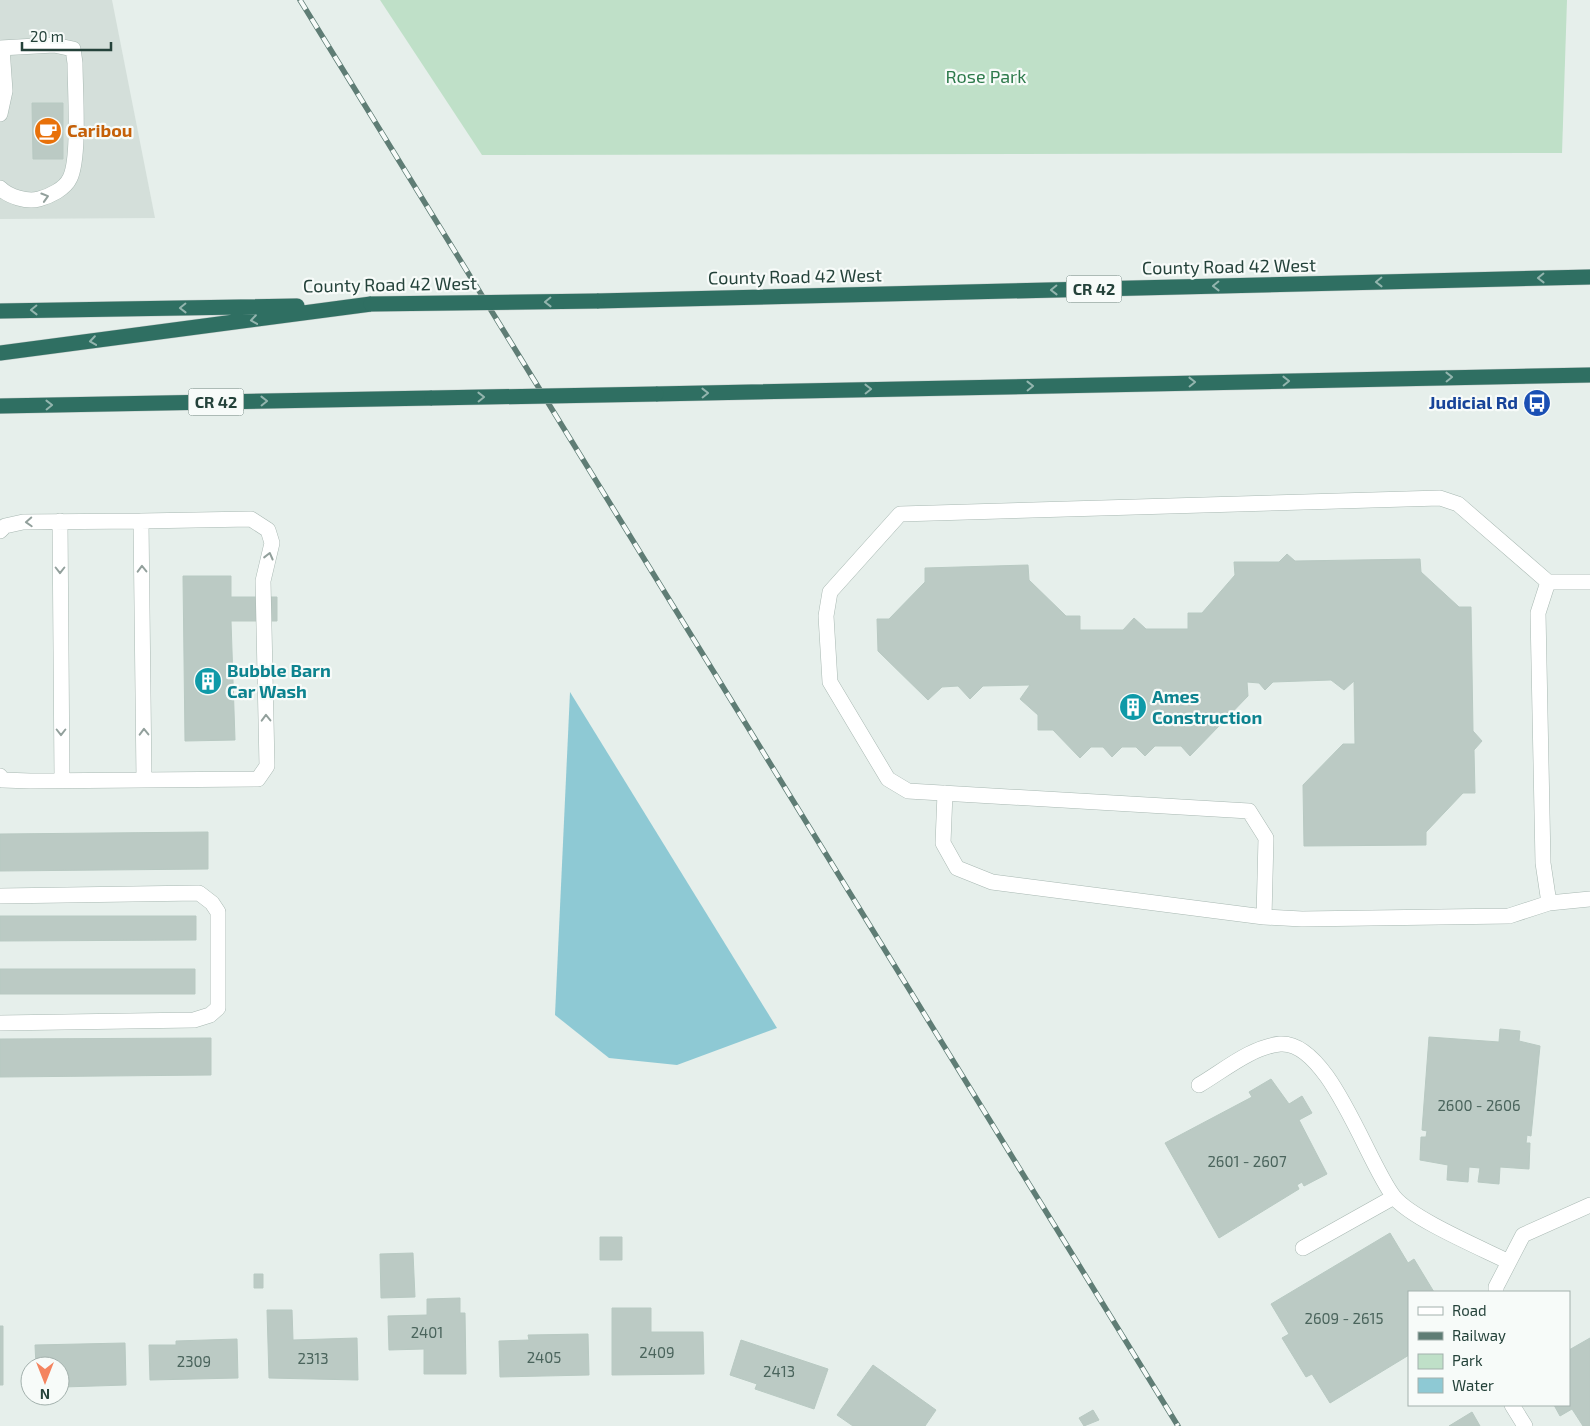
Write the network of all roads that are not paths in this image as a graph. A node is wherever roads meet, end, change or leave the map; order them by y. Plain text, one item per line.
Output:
1 (1, 48) edge
2 (0, 114) edge
3 (0, 188) edge
4 (1590, 277) edge
5 (372, 304) junction
6 (0, 311) edge
7 (0, 353) edge
8 (1590, 374) edge
9 (0, 406) edge
10 (60, 521) junction
11 (141, 521) junction
12 (0, 531) edge
13 (1548, 582) junction
14 (1590, 582) edge
15 (0, 776) edge
16 (62, 780) junction
17 (144, 780) junction
18 (945, 793) junction
19 (0, 896) edge
20 (1590, 899) edge
21 (1549, 903) junction
22 (1264, 917) junction
23 (0, 1023) edge
24 (1199, 1085) dead end
25 (1394, 1197) junction
26 (1590, 1205) edge
27 (1303, 1248) dead end
28 (1509, 1262) junction
29 (1496, 1291) edge
30 (1513, 1406) edge
31 (1525, 1426) edge

1 - 2 street
3 -> 1 street
4 -> 5 highway, County Road 42 West / CR 42, bridge
5 -> 6 highway, County Road 42 West / CR 42
5 -> 7 highway
9 -> 8 highway, CR 42, bridge
10 - 11 street
10 -> 12 street
10 -> 16 street
17 -> 11 street
17 -> 11 street
13 - 14 street
13 - 18 street
13 - 21 street
15 - 16 street
16 - 17 street
18 - 22 street
18 - 22 street
19 - 23 street
20 - 21 street
21 - 22 street
24 - 25 street
25 - 27 street
25 - 28 street
26 - 28 street
28 - 29 street
30 - 31 street

